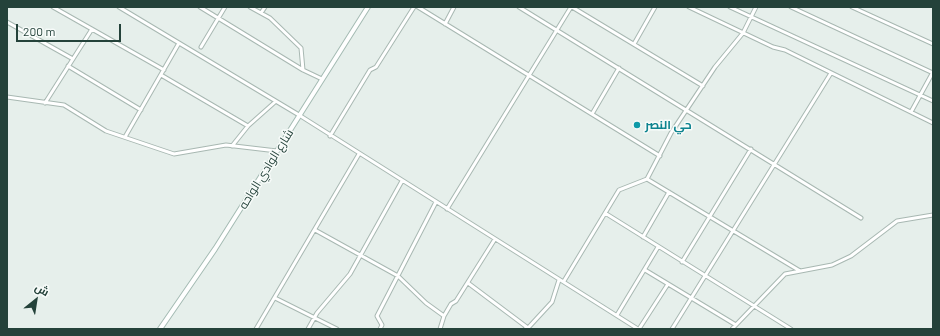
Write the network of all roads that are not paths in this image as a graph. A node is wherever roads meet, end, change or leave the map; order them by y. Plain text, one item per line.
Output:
1 (53, 7) edge
2 (119, 7) edge
3 (200, 7) edge
4 (226, 7) edge
5 (250, 7) edge
6 (265, 7) edge
7 (414, 7) edge
8 (418, 7) edge
9 (454, 7) edge
10 (519, 7) edge
11 (572, 7) edge
12 (655, 7) edge
13 (689, 7) edge
14 (730, 7) edge
15 (756, 7) edge
16 (791, 7) edge
17 (852, 7) edge
18 (366, 8) edge
19 (125, 9) edge
20 (261, 14) junction
21 (751, 18) junction
22 (218, 19) junction
23 (7, 22) edge
24 (445, 24) junction
25 (92, 29) junction
26 (557, 30) junction
27 (743, 33) junction
28 (178, 44) junction
29 (634, 44) junction
30 (933, 44) edge
31 (201, 47) dead end
32 (73, 59) junction
33 (68, 66) junction
34 (618, 68) junction
35 (164, 70) junction
36 (303, 70) junction
37 (831, 73) junction
38 (933, 73) edge
39 (161, 74) junction
40 (529, 75) junction
41 (322, 79) junction
42 (703, 86) junction
43 (920, 95) junction
44 (7, 97) edge
45 (933, 101) edge
46 (274, 102) junction
47 (45, 103) junction
48 (141, 110) junction
49 (686, 110) junction
50 (911, 112) junction
51 (592, 114) junction
52 (299, 116) junction
53 (933, 123) edge
54 (248, 126) junction
55 (330, 136) junction
56 (125, 137) junction
57 (232, 146) junction
58 (751, 149) junction
59 (277, 151) junction
60 (359, 154) junction
61 (660, 156) junction
62 (774, 164) junction
63 (647, 179) junction
64 (402, 181) junction
65 (670, 192) junction
66 (436, 202) junction
67 (447, 209) junction
68 (605, 213) junction
69 (933, 215) edge
70 (710, 217) junction
71 (861, 218) dead end
72 (315, 230) junction
73 (733, 230) junction
74 (643, 237) junction
75 (495, 240) junction
76 (658, 247) junction
77 (361, 255) junction
78 (682, 262) junction
79 (645, 270) junction
80 (800, 271) junction
81 (398, 276) junction
82 (705, 276) junction
83 (560, 280) junction
84 (564, 281) junction
85 (468, 283) junction
86 (668, 284) junction
87 (275, 298) junction
88 (691, 298) junction
89 (753, 306) junction
90 (444, 316) junction
91 (617, 316) junction
92 (314, 318) junction
93 (736, 325) junction
94 (526, 328) edge
95 (160, 329) edge
96 (256, 329) edge
97 (308, 329) edge
98 (337, 329) edge
99 (380, 329) edge
100 (440, 329) edge
101 (638, 329) edge
102 (672, 329) edge
103 (732, 329) edge
104 (790, 329) edge

1 - 25 street
2 - 19 street
3 - 22 street
4 - 22 street
5 - 20 street
6 - 20 street
7 - 55 street
8 - 24 street
9 - 24 street
10 - 26 street
11 - 26 street
11 - 29 street
12 - 29 street
13 - 27 street
14 - 21 street
15 - 21 street
16 - 38 street
17 - 30 street
18 - 41 main road, شارع الوادي الواحه
19 - 28 street
20 - 36 street
21 - 27 street
21 - 43 street
22 - 31 street
22 - 36 street
23 - 32 street
24 - 40 street
25 - 32 street
25 - 35 street
26 - 34 street
26 - 40 street
27 - 37 street
27 - 42 street
28 - 35 street
28 - 46 street
29 - 42 street
32 - 33 street
33 - 47 street
33 - 48 street
34 - 49 street
34 - 51 street
35 - 39 street
36 - 41 street
37 - 50 street
37 - 62 street
38 - 43 street
39 - 48 street
39 - 54 street
40 - 51 street
40 - 67 street
41 - 52 main road, شارع الوادي الواحه
42 - 49 street
43 - 45 street
43 - 50 street
44 - 47 street
46 - 52 street
46 - 54 street
47 - 56 street
48 - 56 street
49 - 58 street
49 - 61 street
50 - 53 street
51 - 61 street
52 - 55 street
52 - 59 main road, شارع الوادي الواحه
54 - 57 street
55 - 60 street
56 - 57 street
57 - 59 street
58 - 62 street
58 - 70 street
59 - 95 main road, شارع الوادي الواحه
60 - 64 street
60 - 72 street
61 - 63 street
62 - 71 street
62 - 73 street
63 - 65 street
63 - 68 street
64 - 66 street
64 - 77 street
65 - 70 street
65 - 74 street
66 - 67 street
66 - 81 street
67 - 75 street
68 - 74 street
68 - 84 street
69 - 80 street
70 - 73 street
70 - 78 street
72 - 77 street
72 - 87 street
73 - 80 street
73 - 82 street
74 - 76 street
75 - 83 street
75 - 85 street
76 - 78 street
76 - 79 street
77 - 81 street
77 - 92 street
78 - 82 street
79 - 86 street
79 - 91 street
80 - 89 street
81 - 90 street
81 - 99 street
82 - 88 street
82 - 89 street
83 - 84 street
83 - 94 street
84 - 91 street
85 - 90 street
85 - 94 street
86 - 88 street
86 - 101 street
87 - 92 street
87 - 96 street
88 - 93 street
88 - 102 street
89 - 93 street
89 - 104 street
90 - 100 street
91 - 101 street
92 - 97 street
92 - 98 street
93 - 103 street

